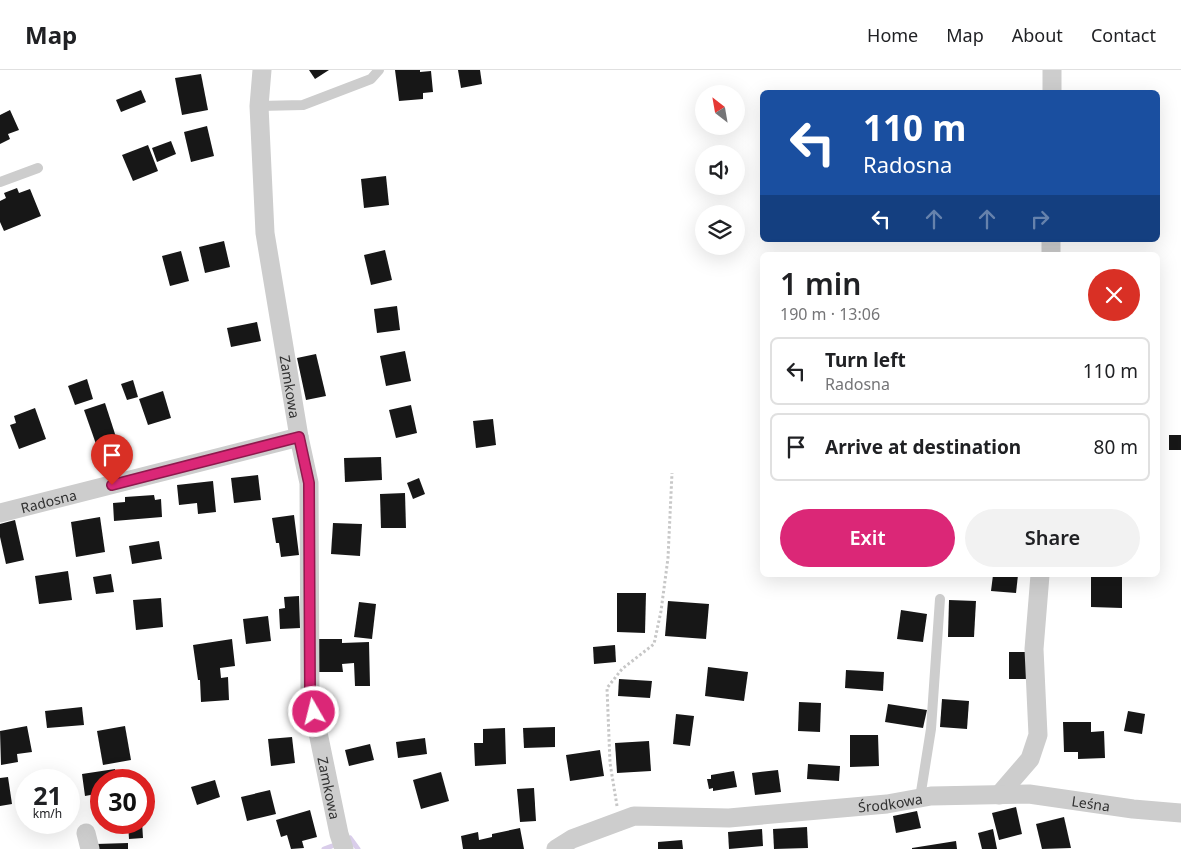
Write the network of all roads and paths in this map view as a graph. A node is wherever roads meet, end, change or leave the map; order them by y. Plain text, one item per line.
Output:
1 (262, 70) edge
2 (379, 70) edge
3 (1052, 70) edge
4 (1052, 90) edge
5 (259, 106) junction
6 (38, 168) dead end
7 (0, 182) edge
8 (299, 437) junction
9 (672, 473) dead end
10 (0, 514) edge
11 (1040, 577) edge
12 (940, 599) dead end
13 (999, 795) junction
14 (920, 798) junction
15 (1181, 813) edge
16 (619, 822) junction
17 (344, 849) edge
18 (556, 849) edge

1 - 5 street, Zamkowa
2 - 5 lane
3 - 4 street
5 - 8 street, Zamkowa
6 - 7 lane
8 - 10 street, Radosna
8 - 17 street, Zamkowa
9 - 16 path
11 - 13 street
12 - 14 lane
13 - 14 street, Środkowa
13 - 15 street, Leśna
14 - 16 street, Środkowa
16 - 18 street, Środkowa

